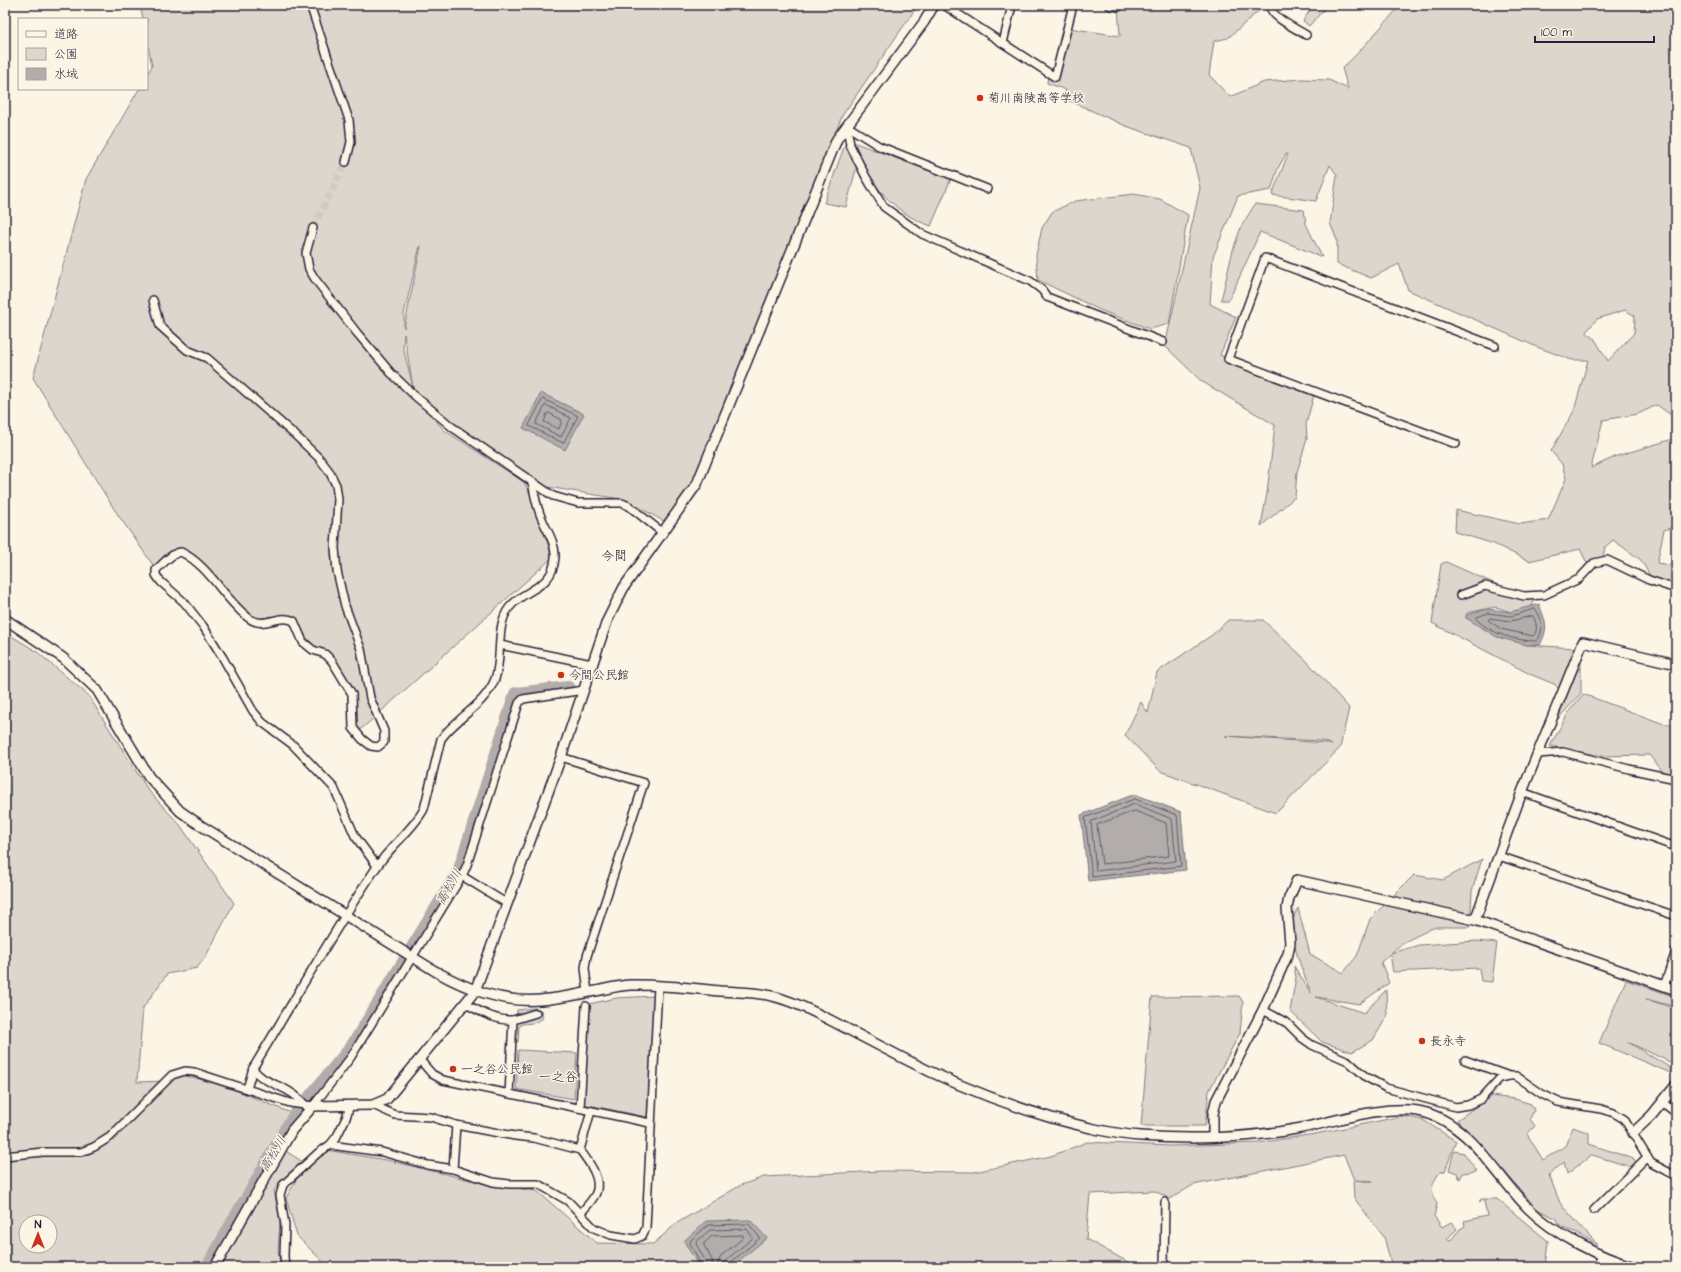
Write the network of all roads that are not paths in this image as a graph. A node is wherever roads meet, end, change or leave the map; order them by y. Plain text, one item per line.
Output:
1 (310, 5) edge
2 (934, 5) edge
3 (944, 5) edge
4 (1012, 5) edge
5 (1073, 5) edge
6 (1109, 5) edge
7 (1121, 5) edge
8 (1269, 5) edge
9 (1306, 35) dead end
10 (1003, 43) junction
11 (847, 126) junction
12 (346, 162) tunnel mouth
13 (987, 189) dead end
14 (313, 228) tunnel mouth
15 (153, 300) dead end
16 (1163, 342) dead end
17 (1495, 346) dead end
18 (1456, 444) dead end
19 (532, 482) junction
20 (663, 533) junction
21 (1676, 589) edge
22 (1461, 595) dead end
23 (5, 619) edge
24 (500, 645) junction
25 (592, 664) junction
26 (1676, 664) edge
27 (584, 690) junction
28 (1538, 754) junction
29 (561, 757) junction
30 (1676, 779) edge
31 (1522, 792) junction
32 (1676, 847) edge
33 (1499, 856) junction
34 (377, 866) junction
35 (462, 876) junction
36 (506, 904) junction
37 (346, 916) junction
38 (1676, 916) edge
39 (1475, 920) junction
40 (1676, 951) edge
41 (409, 955) junction
42 (658, 986) junction
43 (1664, 986) junction
44 (1676, 990) edge
45 (475, 991) junction
46 (588, 993) junction
47 (466, 1004) junction
48 (586, 1006) dead end
49 (1263, 1010) junction
50 (536, 1013) dead end
51 (513, 1020) junction
52 (420, 1060) junction
53 (1465, 1060) dead end
54 (253, 1068) junction
55 (1509, 1076) junction
56 (1676, 1085) edge
57 (247, 1089) junction
58 (509, 1094) junction
59 (1662, 1102) junction
60 (350, 1105) junction
61 (373, 1105) junction
62 (310, 1106) junction
63 (580, 1108) junction
64 (591, 1111) junction
65 (1676, 1113) edge
66 (650, 1123) junction
67 (456, 1124) junction
68 (1632, 1133) junction
69 (1213, 1137) junction
70 (330, 1145) junction
71 (580, 1150) junction
72 (5, 1156) edge
73 (1647, 1157) junction
74 (453, 1169) junction
75 (1676, 1176) edge
76 (1165, 1202) dead end
77 (1594, 1210) dead end
78 (580, 1214) junction
79 (1601, 1256) junction
80 (215, 1267) edge
81 (285, 1267) edge
82 (1164, 1267) edge
83 (1597, 1267) edge
84 (1635, 1267) edge

1 - 12 street
2 - 11 street
3 - 10 street
4 - 10 street
5 - 10 street
6 - 7 street
8 - 9 street
11 - 13 street
11 - 16 street
11 - 20 street
14 - 19 street
15 - 34 street
17 - 18 street
19 - 20 street
19 - 24 street
20 - 25 street
21 - 22 street
23 - 37 street
24 - 25 street
24 - 34 street
25 - 27 street
26 - 28 street
27 - 29 street
27 - 35 street
28 - 30 street
28 - 31 street
29 - 36 street
29 - 46 street
31 - 32 street
31 - 33 street
33 - 38 street
33 - 39 street
34 - 37 street
35 - 36 street
35 - 41 street
36 - 45 street
37 - 41 street
37 - 54 street
39 - 43 street
39 - 49 street
40 - 43 street
41 - 45 street
41 - 62 street
42 - 46 street
42 - 66 street
42 - 69 street
43 - 44 street
45 - 46 street
45 - 47 street
47 - 51 street
47 - 52 street
48 - 63 street
49 - 55 street
49 - 69 street
50 - 51 street
51 - 58 street
52 - 58 street
52 - 61 street
53 - 55 street
54 - 57 street
54 - 62 street
55 - 68 street
56 - 59 street
57 - 62 street
57 - 72 street
58 - 63 street
59 - 65 street
59 - 68 street
60 - 61 street
60 - 62 street
60 - 70 street
61 - 67 street
62 - 80 street
63 - 64 street
64 - 66 street
64 - 71 street
66 - 78 street
67 - 71 street
67 - 74 street
68 - 73 street
69 - 79 street
70 - 74 street
70 - 81 street
71 - 78 street
73 - 75 street
73 - 77 street
74 - 78 street
76 - 82 street
79 - 83 street
79 - 84 street

